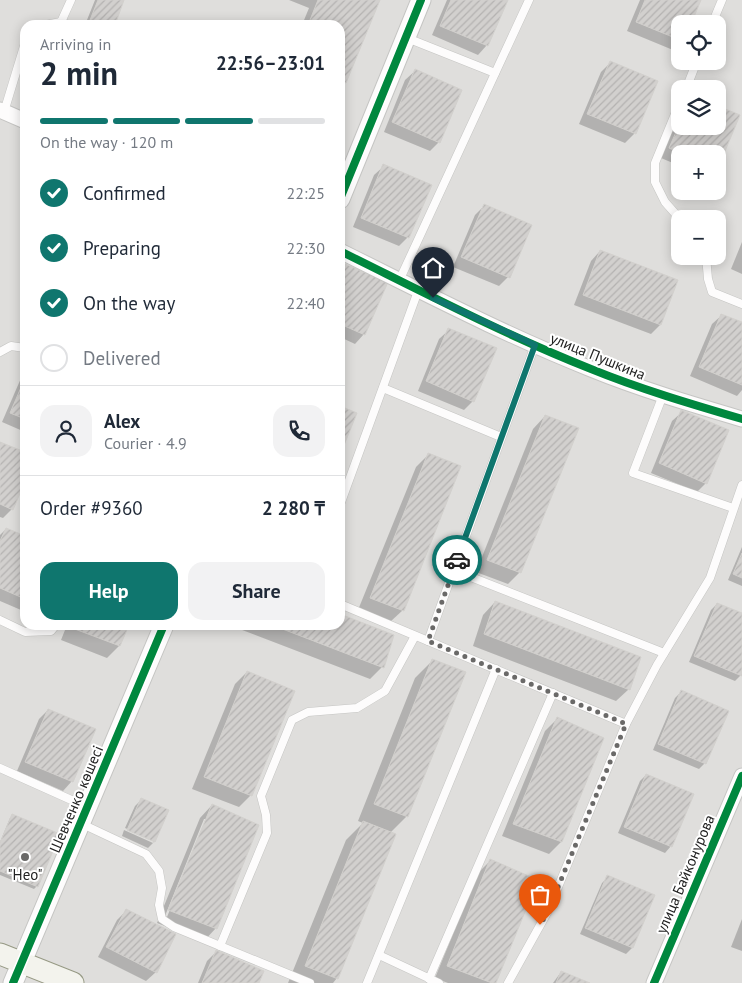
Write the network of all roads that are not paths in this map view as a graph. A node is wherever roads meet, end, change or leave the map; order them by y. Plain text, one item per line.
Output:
1 (71, 0) edge
2 (421, 0) edge
3 (529, 0) edge
4 (722, 0) edge
5 (716, 15) edge
6 (66, 20) edge
7 (406, 38) junction
8 (20, 57) edge
9 (495, 73) junction
10 (2, 111) edge
11 (20, 119) edge
12 (671, 124) edge
13 (345, 188) edge
14 (672, 210) edge
15 (345, 254) edge
16 (707, 265) edge
17 (399, 281) junction
18 (418, 291) junction
19 (742, 304) edge
20 (535, 345) junction
21 (20, 347) edge
22 (0, 352) edge
23 (383, 388) junction
24 (664, 395) junction
25 (742, 420) edge
26 (501, 437) junction
27 (742, 485) edge
28 (345, 491) edge
29 (733, 508) junction
30 (453, 570) junction
31 (345, 606) edge
32 (0, 620) edge
33 (20, 630) edge
34 (21, 630) edge
35 (52, 630) edge
36 (162, 630) edge
37 (415, 636) junction
38 (428, 641) junction
39 (664, 654) junction
40 (496, 670) junction
41 (553, 694) junction
42 (626, 724) junction
43 (0, 768) edge
44 (742, 776) edge
45 (84, 815) junction
46 (220, 946) junction
47 (0, 954) edge
48 (379, 955) junction
49 (21, 962) junction
50 (429, 979) junction
51 (13, 983) edge
52 (73, 983) edge
53 (310, 983) edge
54 (368, 983) edge
55 (439, 983) edge
56 (508, 983) edge
57 (654, 983) edge

1 - 6 lane
2 - 7 street
3 - 9 lane
4 - 5 lane
7 - 9 lane
7 - 13 street
8 - 10 lane
9 - 17 lane
10 - 11 street
12 - 14 lane
15 - 17 street, улица Пушкина
16 - 19 lane
17 - 18 street, улица Пушкина
18 - 20 street, улица Пушкина
18 - 23 lane
20 - 24 street, улица Пушкина
20 - 26 lane
21 - 22 lane
23 - 26 lane
23 - 28 lane
24 - 25 street, улица Пушкина
24 - 29 lane
26 - 30 lane
27 - 29 lane
29 - 39 lane
30 - 38 lane
30 - 39 lane
31 - 37 lane
32 - 33 lane
34 - 35 lane
36 - 45 street, Шевченко көшесі
37 - 38 lane
37 - 46 lane
38 - 40 lane
39 - 42 lane
40 - 41 lane
40 - 48 lane
41 - 42 lane
41 - 50 lane
42 - 56 lane
43 - 45 lane
44 - 57 street, улица Байконурова
45 - 46 lane
45 - 49 street, Шевченко көшесі
46 - 53 lane
47 - 49 main road
48 - 50 lane
48 - 54 lane
49 - 51 street, Шевченко көшесі
49 - 52 main road
50 - 55 lane

